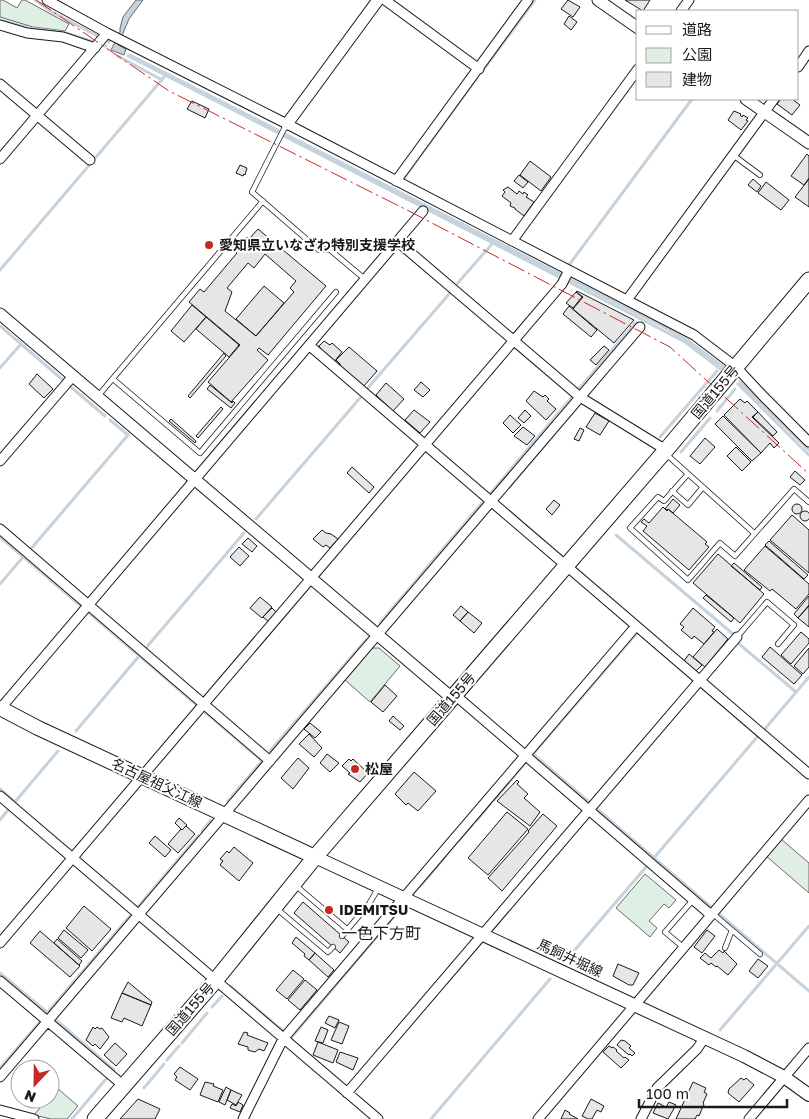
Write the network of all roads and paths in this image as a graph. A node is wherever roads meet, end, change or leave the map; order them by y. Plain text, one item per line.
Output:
1 (47, 0) edge
2 (378, 0) edge
3 (385, 0) edge
4 (528, 0) edge
5 (598, 0) edge
6 (0, 26) edge
7 (636, 27) edge
8 (106, 34) junction
9 (95, 47) junction
10 (809, 51) edge
11 (799, 65) edge
12 (479, 69) junction
13 (636, 72) edge
14 (0, 84) edge
15 (748, 100) edge
16 (773, 100) edge
17 (765, 111) junction
18 (37, 115) junction
19 (286, 125) junction
20 (809, 143) edge
21 (733, 155) junction
22 (0, 159) edge
23 (90, 160) dead end
24 (760, 174) dead end
25 (396, 180) junction
26 (263, 201) junction
27 (423, 212) dead end
28 (512, 241) junction
29 (398, 242) junction
30 (566, 276) junction
31 (366, 280) junction
32 (809, 280) edge
33 (336, 292) dead end
34 (627, 300) junction
35 (0, 314) edge
36 (640, 327) dead end
37 (514, 341) junction
38 (310, 346) junction
39 (736, 367) junction
40 (73, 376) junction
41 (113, 379) junction
42 (98, 397) junction
43 (580, 397) junction
44 (809, 442) edge
45 (425, 446) junction
46 (665, 451) junction
47 (0, 461) edge
48 (688, 474) junction
49 (195, 480) junction
50 (703, 487) junction
51 (672, 492) junction
52 (491, 502) junction
53 (809, 502) edge
54 (0, 529) edge
55 (754, 533) junction
56 (565, 566) junction
57 (312, 579) junction
58 (88, 605) junction
59 (636, 626) junction
60 (378, 635) junction
61 (737, 637) joint
62 (778, 644) dead end
63 (700, 680) junction
64 (453, 696) junction
65 (205, 704) junction
66 (0, 709) edge
67 (526, 756) junction
68 (270, 761) junction
69 (809, 774) edge
70 (144, 776) junction
71 (3, 799) edge
72 (809, 800) edge
73 (0, 810) edge
74 (589, 810) junction
75 (224, 815) junction
76 (316, 857) junction
77 (73, 858) junction
78 (294, 884) junction
79 (380, 886) junction
80 (404, 898) junction
81 (693, 900) junction
82 (275, 907) junction
83 (712, 914) junction
84 (139, 915) junction
85 (348, 930) junction
86 (732, 930) junction
87 (482, 934) junction
88 (342, 936) dead end
89 (0, 944) edge
90 (333, 947) dead end
91 (683, 947) junction
92 (725, 948) dead end
93 (760, 954) dead end
94 (0, 980) edge
95 (215, 981) junction
96 (634, 1004) junction
97 (48, 1021) junction
98 (705, 1037) junction
99 (283, 1038) junction
100 (809, 1048) edge
101 (0, 1077) edge
102 (784, 1077) junction
103 (124, 1086) junction
104 (347, 1093) junction
105 (809, 1094) edge
106 (0, 1110) edge
107 (34, 1119) edge
108 (95, 1119) edge
109 (243, 1119) edge
110 (377, 1119) edge
111 (538, 1119) edge
112 (641, 1119) edge
113 (749, 1119) edge

1 - 8 street
2 - 19 street
3 - 12 street
4 - 12 street
5 - 7 street
6 - 9 street
8 - 9 street
8 - 19 street
9 - 18 street
10 - 11 street
12 - 25 street
13 - 28 street
14 - 18 street
15 - 17 street
16 - 17 street
17 - 20 street
17 - 21 street
18 - 22 street
18 - 23 street
19 - 25 street
19 - 26 lane
21 - 24 lane
21 - 34 street
25 - 28 street
26 - 31 lane
26 - 41 lane
27 - 29 street
28 - 30 street
29 - 31 street
29 - 37 street
30 - 34 street
30 - 37 street
31 - 38 street
32 - 39 highway, 国道155号
33 - 41 lane
34 - 39 street
35 - 40 street
36 - 43 street
37 - 43 street
37 - 45 street
38 - 45 street
38 - 49 street
39 - 44 street
39 - 46 highway, 国道155号
40 - 42 street
40 - 47 street
41 - 42 lane
42 - 49 street
43 - 46 street
43 - 52 street
45 - 52 street
45 - 57 street
46 - 48 lane
46 - 56 highway, 国道155号
48 - 50 lane
48 - 51 lane
49 - 57 street
49 - 58 street
50 - 51 lane
50 - 55 lane
51 - 55 lane
52 - 56 street
52 - 60 street
53 - 55 lane
54 - 58 street
56 - 59 street
56 - 64 highway, 国道155号
57 - 60 street
57 - 65 street
58 - 65 street
58 - 66 street
59 - 63 street
59 - 67 street
60 - 64 street
60 - 68 street
61 - 62 lane
61 - 63 street
63 - 69 street
63 - 74 street
64 - 67 street
64 - 76 highway, 国道155号
65 - 68 street
65 - 70 street
66 - 70 main road, 名古屋祖父江線
67 - 74 street
67 - 80 street
68 - 75 street
70 - 75 main road, 名古屋祖父江線
70 - 77 street
71 - 73 street
71 - 77 street
72 - 83 street
74 - 81 street
74 - 87 street
75 - 76 main road, 名古屋祖父江線
75 - 84 street
76 - 78 highway, 国道155号
76 - 79 main road, 馬飼井堀線
77 - 84 street
77 - 89 street
78 - 82 highway, 国道155号
78 - 85 lane
79 - 80 main road, 馬飼井堀線
79 - 85 lane
80 - 87 main road, 馬飼井堀線
80 - 99 street
81 - 83 street
81 - 91 lane
82 - 90 lane
82 - 95 highway, 国道155号
83 - 86 lane
83 - 91 street
84 - 95 street
84 - 97 street
85 - 88 lane
86 - 92 lane
86 - 93 lane
87 - 96 main road, 馬飼井堀線
87 - 104 street
91 - 96 street
94 - 97 street
95 - 99 street
95 - 103 highway, 国道155号
96 - 98 main road, 馬飼井堀線
96 - 111 street
97 - 101 street
97 - 103 street
98 - 102 main road, 馬飼井堀線
98 - 112 street
99 - 104 street
99 - 109 street
100 - 102 street
102 - 105 main road, 馬飼井堀線
102 - 113 street
103 - 108 highway, 国道155号
104 - 110 street
106 - 107 street

